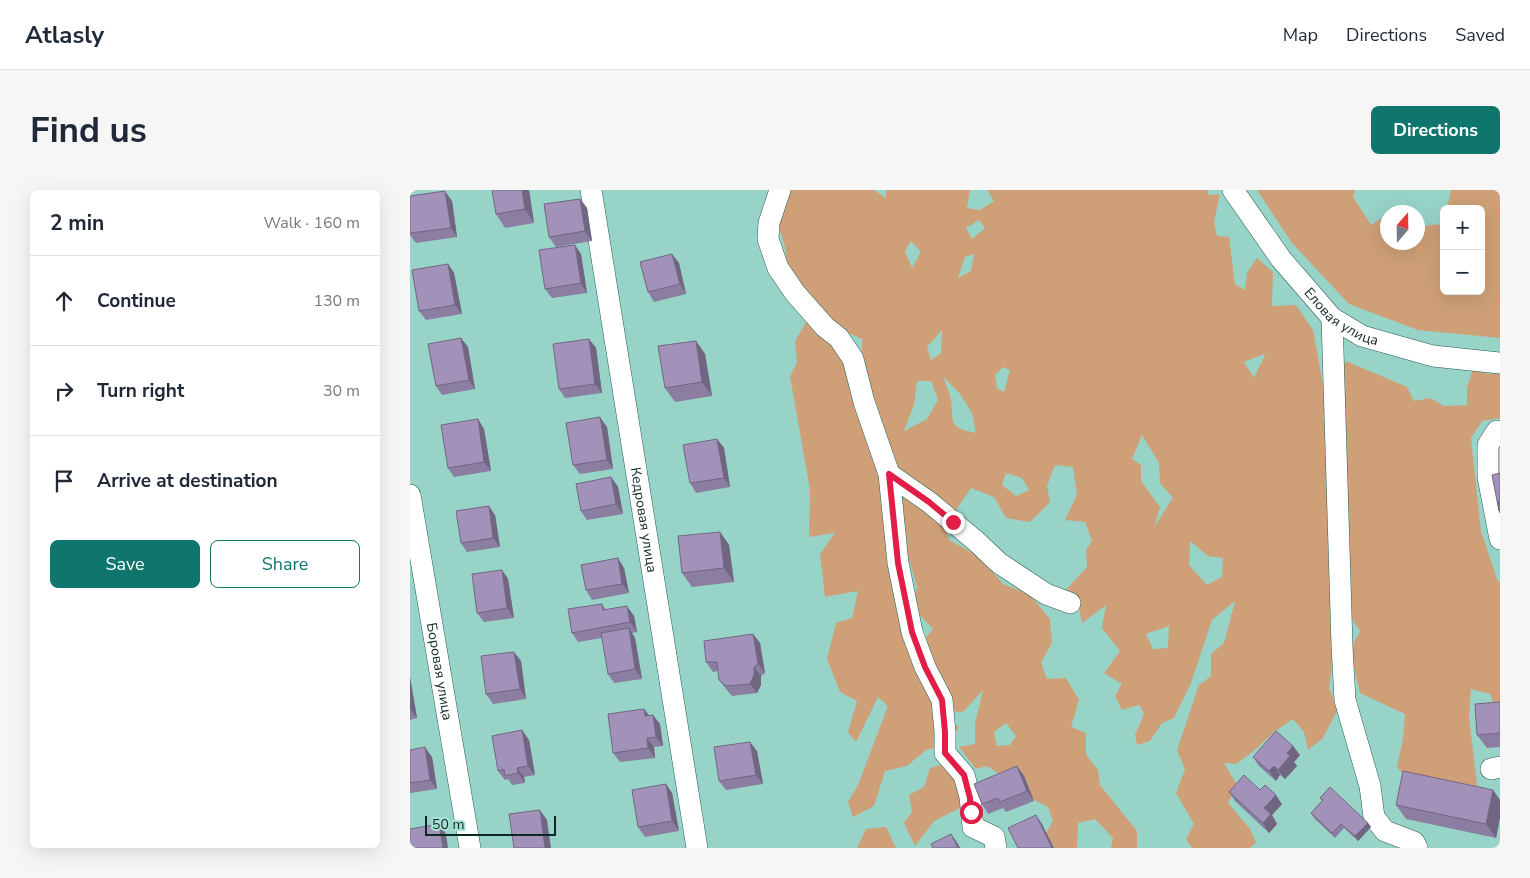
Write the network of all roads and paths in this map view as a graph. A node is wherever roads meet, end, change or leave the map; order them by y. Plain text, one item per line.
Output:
1 (591, 190) edge
2 (780, 190) edge
3 (1233, 190) edge
4 (1332, 318) junction
5 (1500, 363) edge
6 (1498, 430) edge
7 (1500, 452) edge
8 (889, 474) junction
9 (410, 495) edge
10 (1500, 539) edge
11 (1070, 603) dead end
12 (470, 848) edge
13 (697, 848) edge
14 (996, 848) edge
15 (1417, 848) edge

1 - 13 street, Кедровая улица
2 - 8 street
3 - 4 street, Еловая улица
4 - 5 street, Еловая улица
4 - 15 street
6 - 7 street
6 - 10 street
8 - 11 street
8 - 14 street
9 - 12 street, Боровая улица

